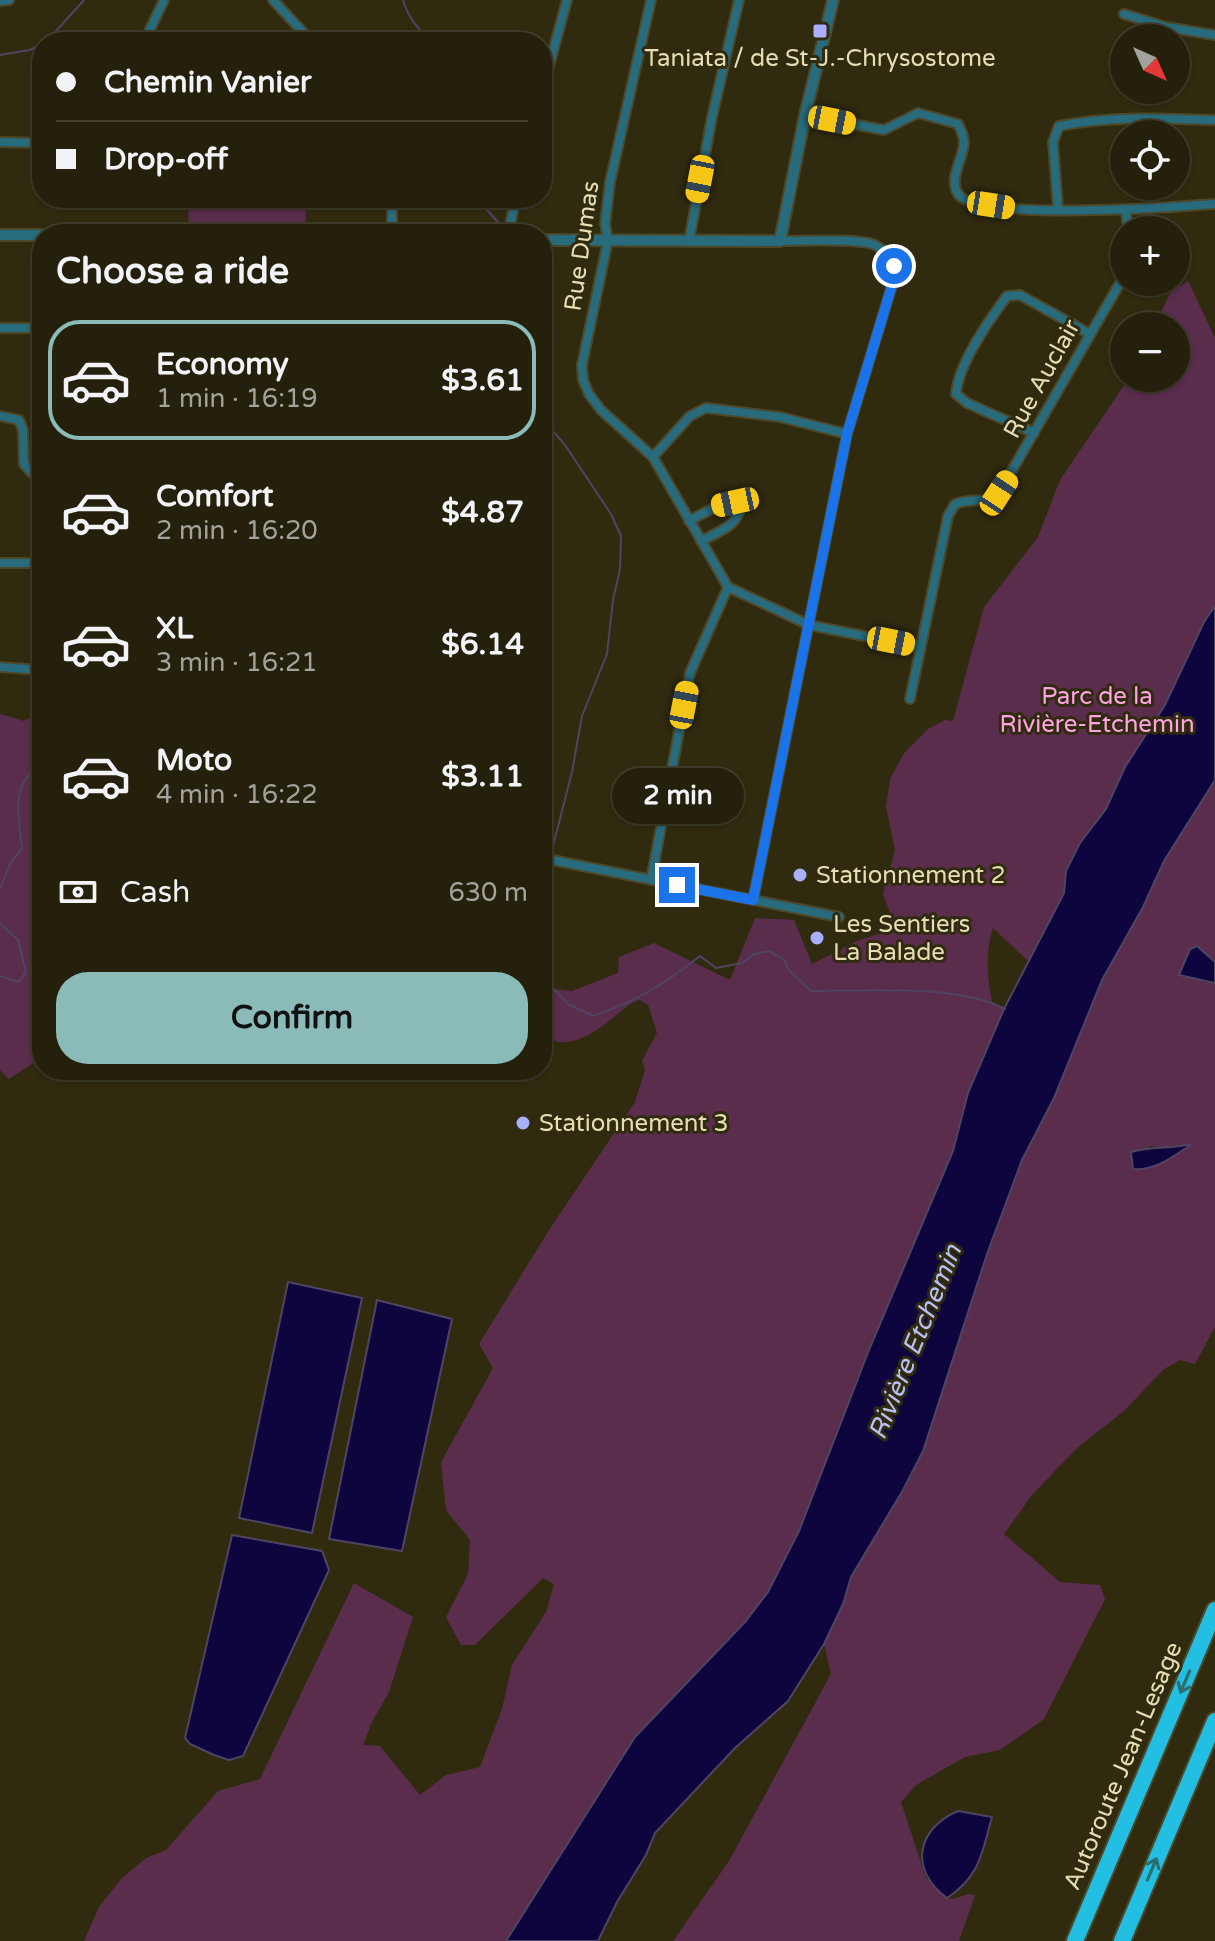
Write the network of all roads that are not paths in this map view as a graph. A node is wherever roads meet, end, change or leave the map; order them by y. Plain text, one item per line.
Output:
1 (9, 0) edge
2 (164, 0) edge
3 (273, 0) edge
4 (567, 0) edge
5 (651, 0) edge
6 (739, 0) edge
7 (833, 0) edge
8 (0, 1) edge
9 (1124, 14) dead end
10 (149, 32) edge
11 (303, 32) edge
12 (1215, 35) edge
13 (552, 55) edge
14 (805, 115) junction
15 (1215, 120) edge
16 (0, 142) edge
17 (32, 143) edge
18 (1215, 204) edge
19 (1058, 209) junction
20 (1126, 211) junction
21 (1127, 216) edge
22 (0, 235) edge
23 (32, 235) edge
24 (552, 240) edge
25 (608, 240) junction
26 (689, 241) junction
27 (780, 241) junction
28 (1112, 296) edge
29 (0, 328) edge
30 (32, 328) edge
31 (1090, 334) junction
32 (0, 416) edge
33 (1034, 433) junction
34 (847, 434) junction
35 (653, 457) junction
36 (32, 473) edge
37 (689, 521) junction
38 (701, 541) junction
39 (0, 563) edge
40 (32, 563) edge
41 (728, 587) junction
42 (809, 625) junction
43 (919, 647) junction
44 (0, 667) edge
45 (32, 669) edge
46 (910, 699) dead end
47 (552, 860) edge
48 (651, 880) junction
49 (753, 900) junction
50 (839, 917) dead end
51 (1215, 1610) edge
52 (1215, 1721) edge
53 (1075, 1941) edge
54 (1122, 1941) edge

1 - 8 street
2 - 10 street
3 - 11 street
4 - 13 street
5 - 25 street, Rue Dumas
6 - 26 street
7 - 14 street
9 - 12 street
14 - 19 street
14 - 27 street
15 - 19 street
16 - 17 street
18 - 20 street
19 - 20 street
20 - 21 street
22 - 23 street
24 - 25 street
25 - 26 street
25 - 35 street, Rue Dumas
26 - 27 street
27 - 34 street
28 - 31 street, Rue Auclair
29 - 30 street
31 - 33 street, Rue Auclair
31 - 33 street
32 - 36 street
33 - 43 street, Rue Auclair
34 - 35 street
34 - 42 street
35 - 37 street, Rue Dumas
37 - 38 street, Rue Dumas
37 - 38 street
38 - 41 street, Rue Dumas
39 - 40 street
41 - 42 street
41 - 48 street
42 - 43 street
42 - 49 street
43 - 46 street, Rue Auclair
44 - 45 street
47 - 48 street
48 - 49 street
49 - 50 street
51 -> 53 highway, Autoroute Jean-Lesage
54 -> 52 highway

